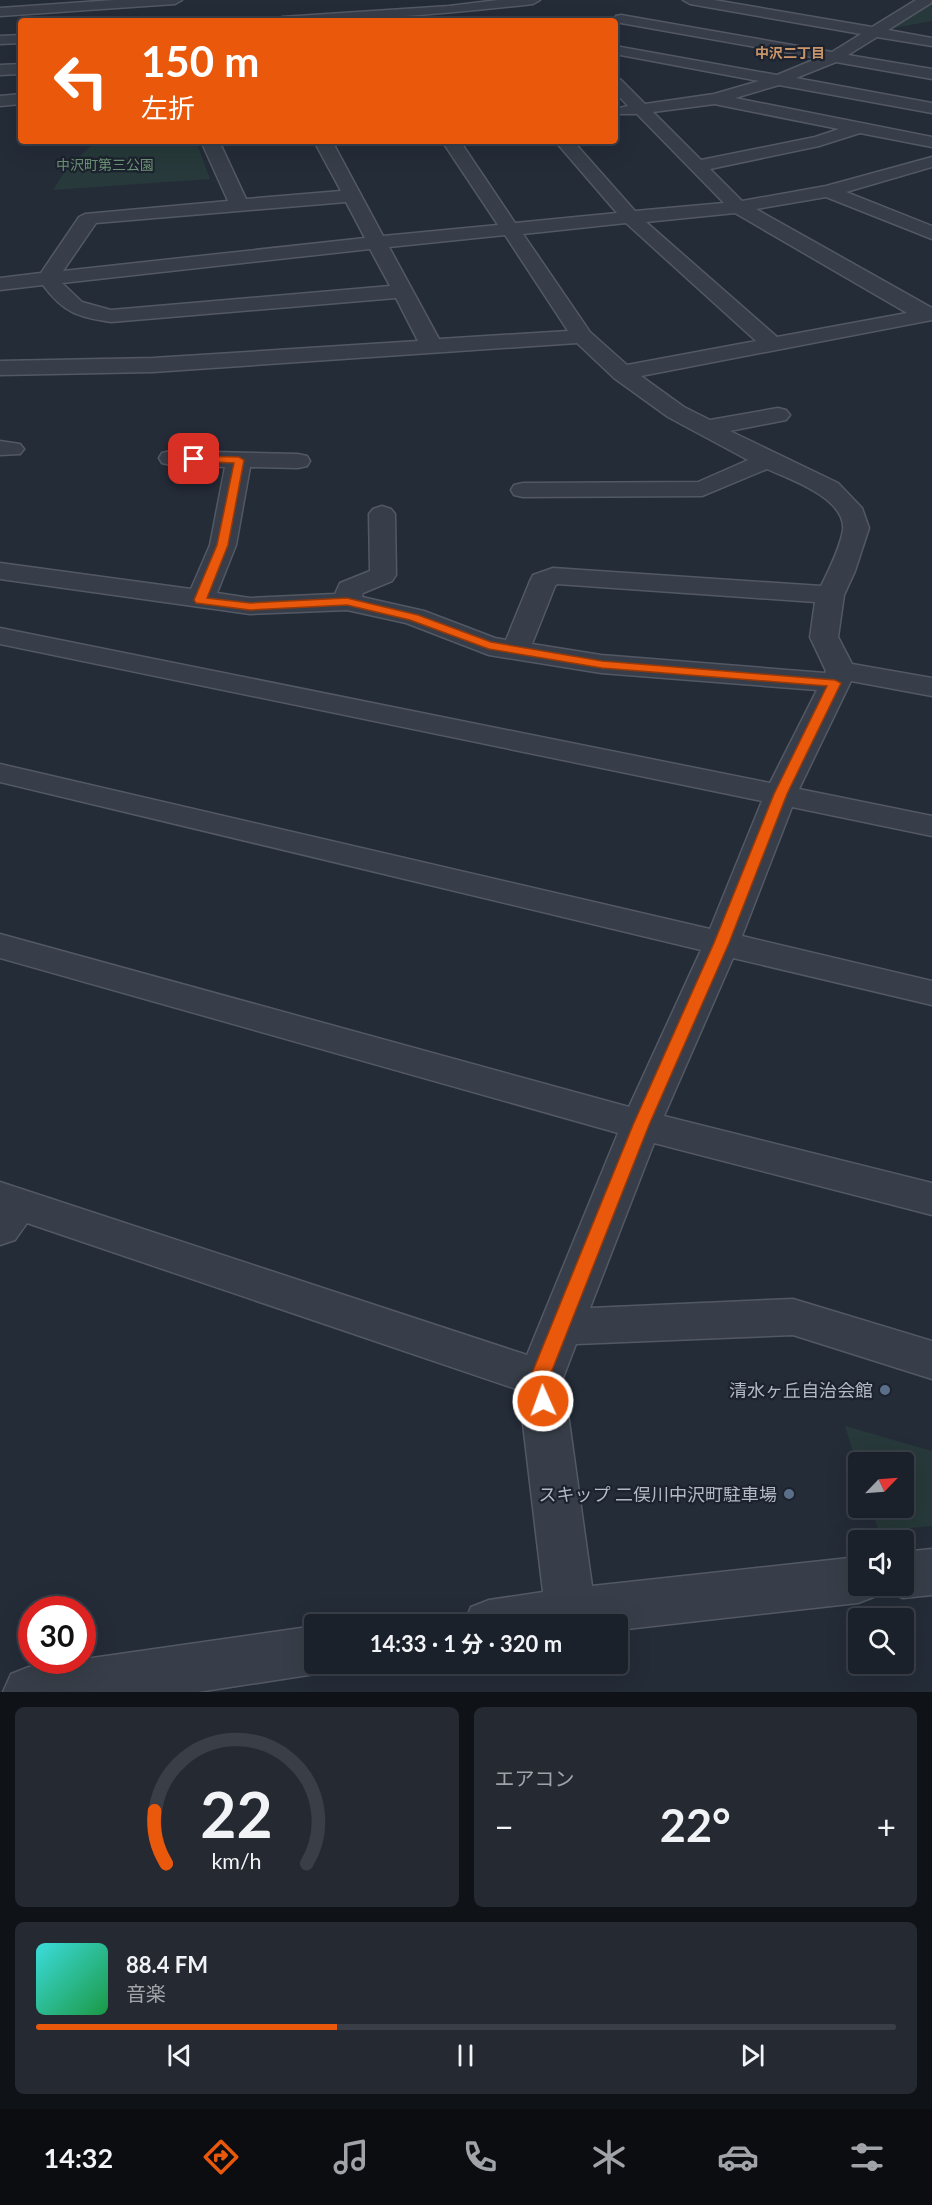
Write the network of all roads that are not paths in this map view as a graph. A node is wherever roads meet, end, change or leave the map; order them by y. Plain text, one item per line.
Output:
1 (165, 0) edge
2 (175, 0) edge
3 (350, 0) edge
4 (533, 0) edge
5 (694, 0) edge
6 (926, 0) edge
7 (71, 4) edge
8 (805, 5) dead end
9 (674, 6) dead end
10 (653, 11) dead end
11 (0, 12) edge
12 (785, 16) junction
13 (363, 18) edge
14 (618, 19) edge
15 (621, 19) junction
16 (921, 25) dead end
17 (875, 33) junction
18 (18, 39) edge
19 (0, 40) edge
20 (932, 42) edge
21 (618, 51) edge
22 (834, 57) junction
23 (18, 69) edge
24 (0, 70) edge
25 (932, 74) edge
26 (778, 80) junction
27 (618, 86) edge
28 (18, 99) edge
29 (716, 99) junction
30 (0, 101) edge
31 (932, 108) edge
32 (642, 110) junction
33 (618, 112) edge
34 (859, 128) junction
35 (932, 142) edge
36 (211, 144) edge
37 (325, 144) edge
38 (454, 144) edge
39 (567, 144) edge
40 (932, 162) edge
41 (698, 166) junction
42 (904, 171) junction
43 (932, 179) edge
44 (828, 191) junction
45 (352, 196) junction
46 (239, 205) junction
47 (738, 207) junction
48 (631, 218) junction
49 (511, 229) junction
50 (932, 233) edge
51 (377, 242) junction
52 (48, 278) junction
53 (0, 284) edge
54 (402, 291) junction
55 (929, 315) edge
56 (582, 336) junction
57 (772, 344) junction
58 (431, 345) junction
59 (0, 368) edge
60 (622, 373) junction
61 (778, 415) dead end
62 (707, 428) junction
63 (171, 458) dead end
64 (239, 460) junction
65 (767, 460) junction
66 (298, 461) dead end
67 (524, 490) dead end
68 (382, 514) dead end
69 (0, 571) edge
70 (830, 595) junction
71 (200, 600) junction
72 (347, 602) junction
73 (0, 636) edge
74 (516, 650) junction
75 (838, 677) junction
76 (932, 687) edge
77 (0, 773) edge
78 (781, 794) junction
79 (932, 825) edge
80 (722, 943) junction
81 (0, 946) edge
82 (932, 993) edge
83 (641, 1125) junction
84 (932, 1199) edge
85 (6, 1210) edge
86 (560, 1326) junction
87 (932, 1360) edge
88 (540, 1378) junction
89 (932, 1572) edge
90 (914, 1574) edge
91 (848, 1581) edge
92 (571, 1612) junction
93 (557, 1614) edge
94 (304, 1652) edge
95 (28, 1692) edge

1 - 2 street
1 - 7 street
3 - 13 street
4 - 13 street
5 - 9 street
5 - 12 street
6 - 17 street
7 - 11 street
8 - 12 street
10 - 15 street
12 - 17 street
14 - 15 street
15 - 22 street
16 - 17 street
17 - 20 street
17 - 22 street
18 - 19 street
21 - 26 street
22 - 25 street
22 - 26 street
23 - 24 street
26 - 29 street
26 - 31 street
27 - 32 street
28 - 30 street
29 - 32 street
29 - 34 street
32 - 33 street
32 - 41 street
34 - 35 street
34 - 41 street
36 - 46 street
37 - 45 street
38 - 49 street
39 - 48 street
40 - 42 street
41 - 47 street
42 - 43 street
42 - 44 street
44 - 47 street
44 - 50 street
45 - 46 street
45 - 51 street
46 - 52 street
47 - 48 street
47 - 55 street
48 - 49 street
48 - 57 street
49 - 51 street
49 - 56 street
51 - 52 street
51 - 54 street
52 - 53 street
52 - 54 street
54 - 58 street
55 - 57 street
56 - 58 street
56 - 60 street
57 - 60 street
58 - 59 street
60 - 62 street
61 - 62 street
62 - 65 street
63 - 64 street
64 - 66 street
64 - 71 street
65 - 67 street
65 - 70 street
68 - 72 street
69 - 71 street
70 - 74 street
70 - 75 street
71 - 72 street
72 - 74 street
73 - 78 street
74 - 75 street
75 - 76 street
75 - 78 street
77 - 80 street
78 - 79 street
78 - 80 street
80 - 82 street
80 - 83 street
81 - 83 street
83 - 84 street
83 - 86 street
85 - 88 street
86 - 87 street
86 - 88 street
88 - 92 street
89 - 90 street
91 - 92 street
92 - 93 street
94 - 95 street

